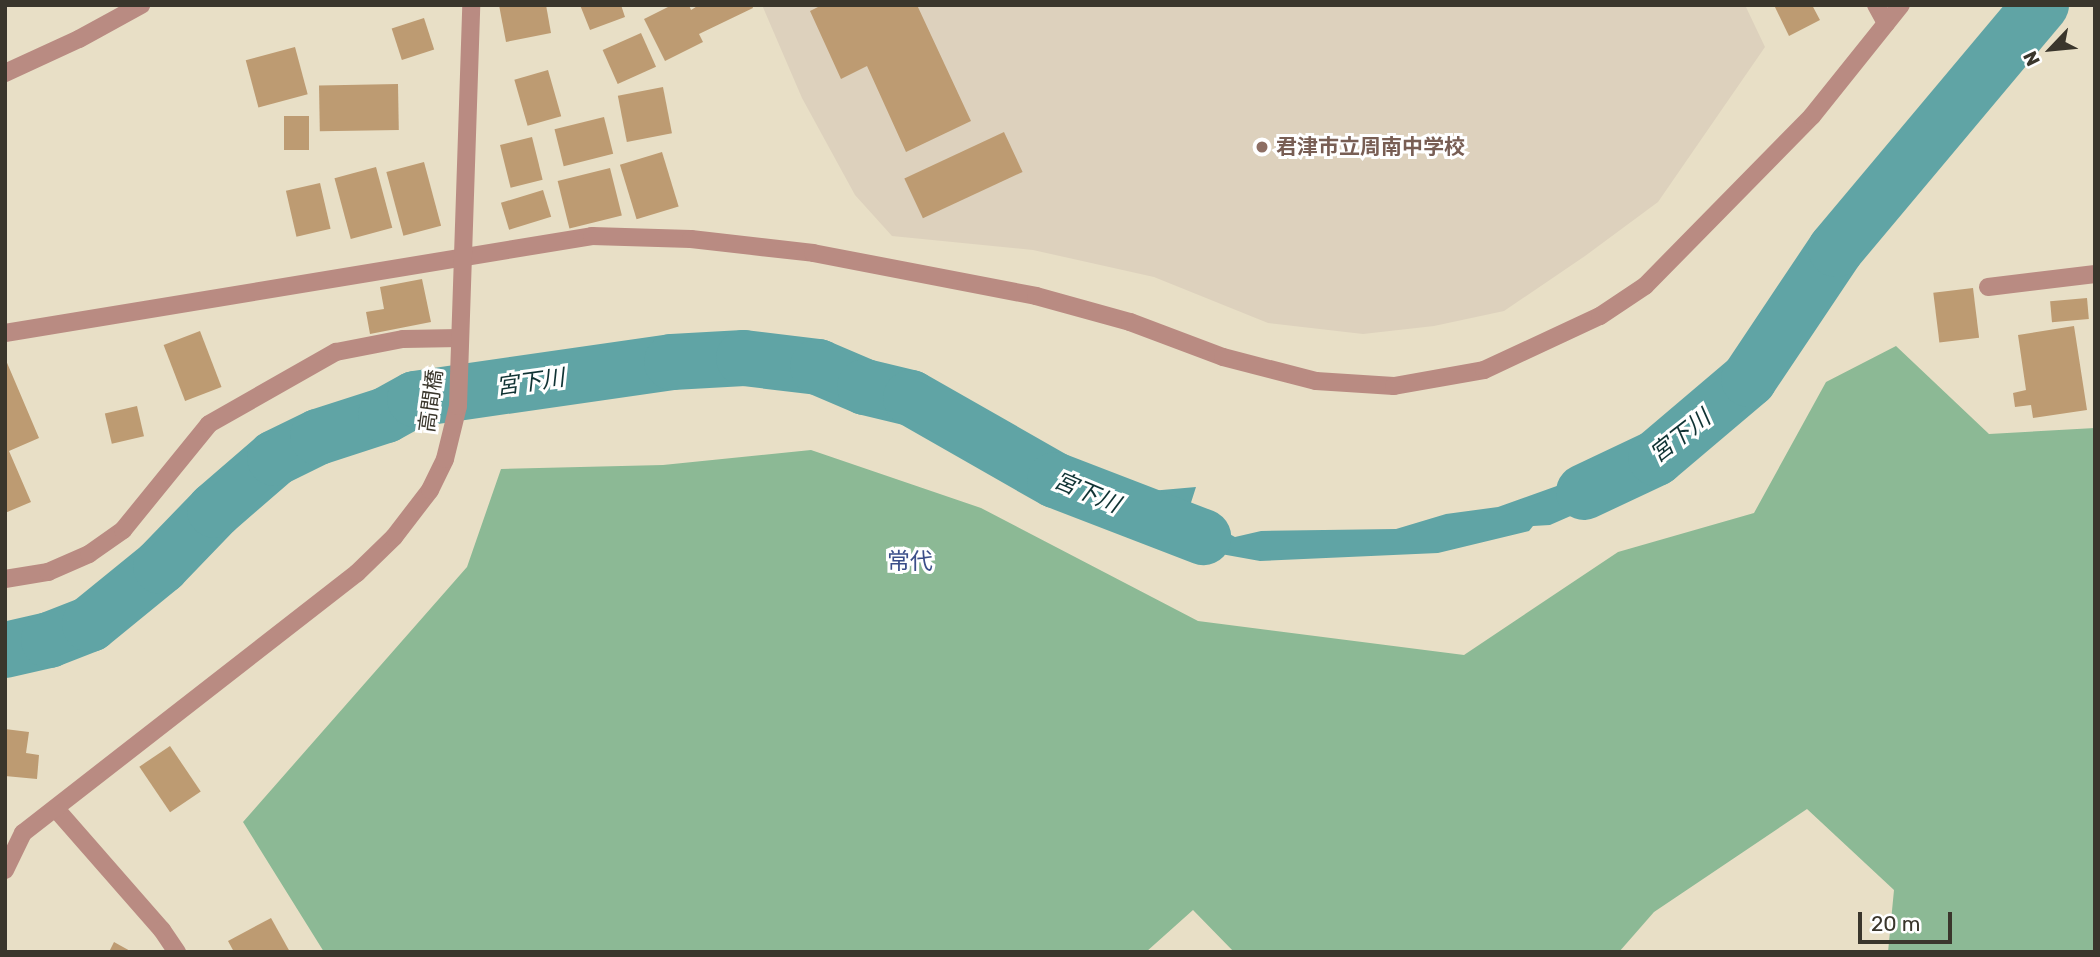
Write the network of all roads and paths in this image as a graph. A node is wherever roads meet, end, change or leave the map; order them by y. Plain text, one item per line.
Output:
1 (141, 5) edge
2 (471, 5) edge
3 (1876, 5) edge
4 (1901, 5) edge
5 (1886, 23) junction
6 (5, 73) edge
7 (462, 260) junction
8 (2095, 274) edge
9 (1987, 287) dead end
10 (5, 333) edge
11 (460, 343) junction
12 (5, 579) edge
13 (55, 809) junction
14 (5, 827) edge
15 (23, 833) junction
16 (5, 870) edge
17 (177, 952) edge

1 - 6 street
2 - 7 street, 高間橋
3 - 5 street
4 - 5 street
5 - 7 street
7 - 10 street
7 - 11 street, 高間橋
8 - 9 street
11 - 12 street
11 - 13 street, 高間橋
13 - 15 street, 高間橋
13 - 17 street
14 - 15 street
15 - 16 street

